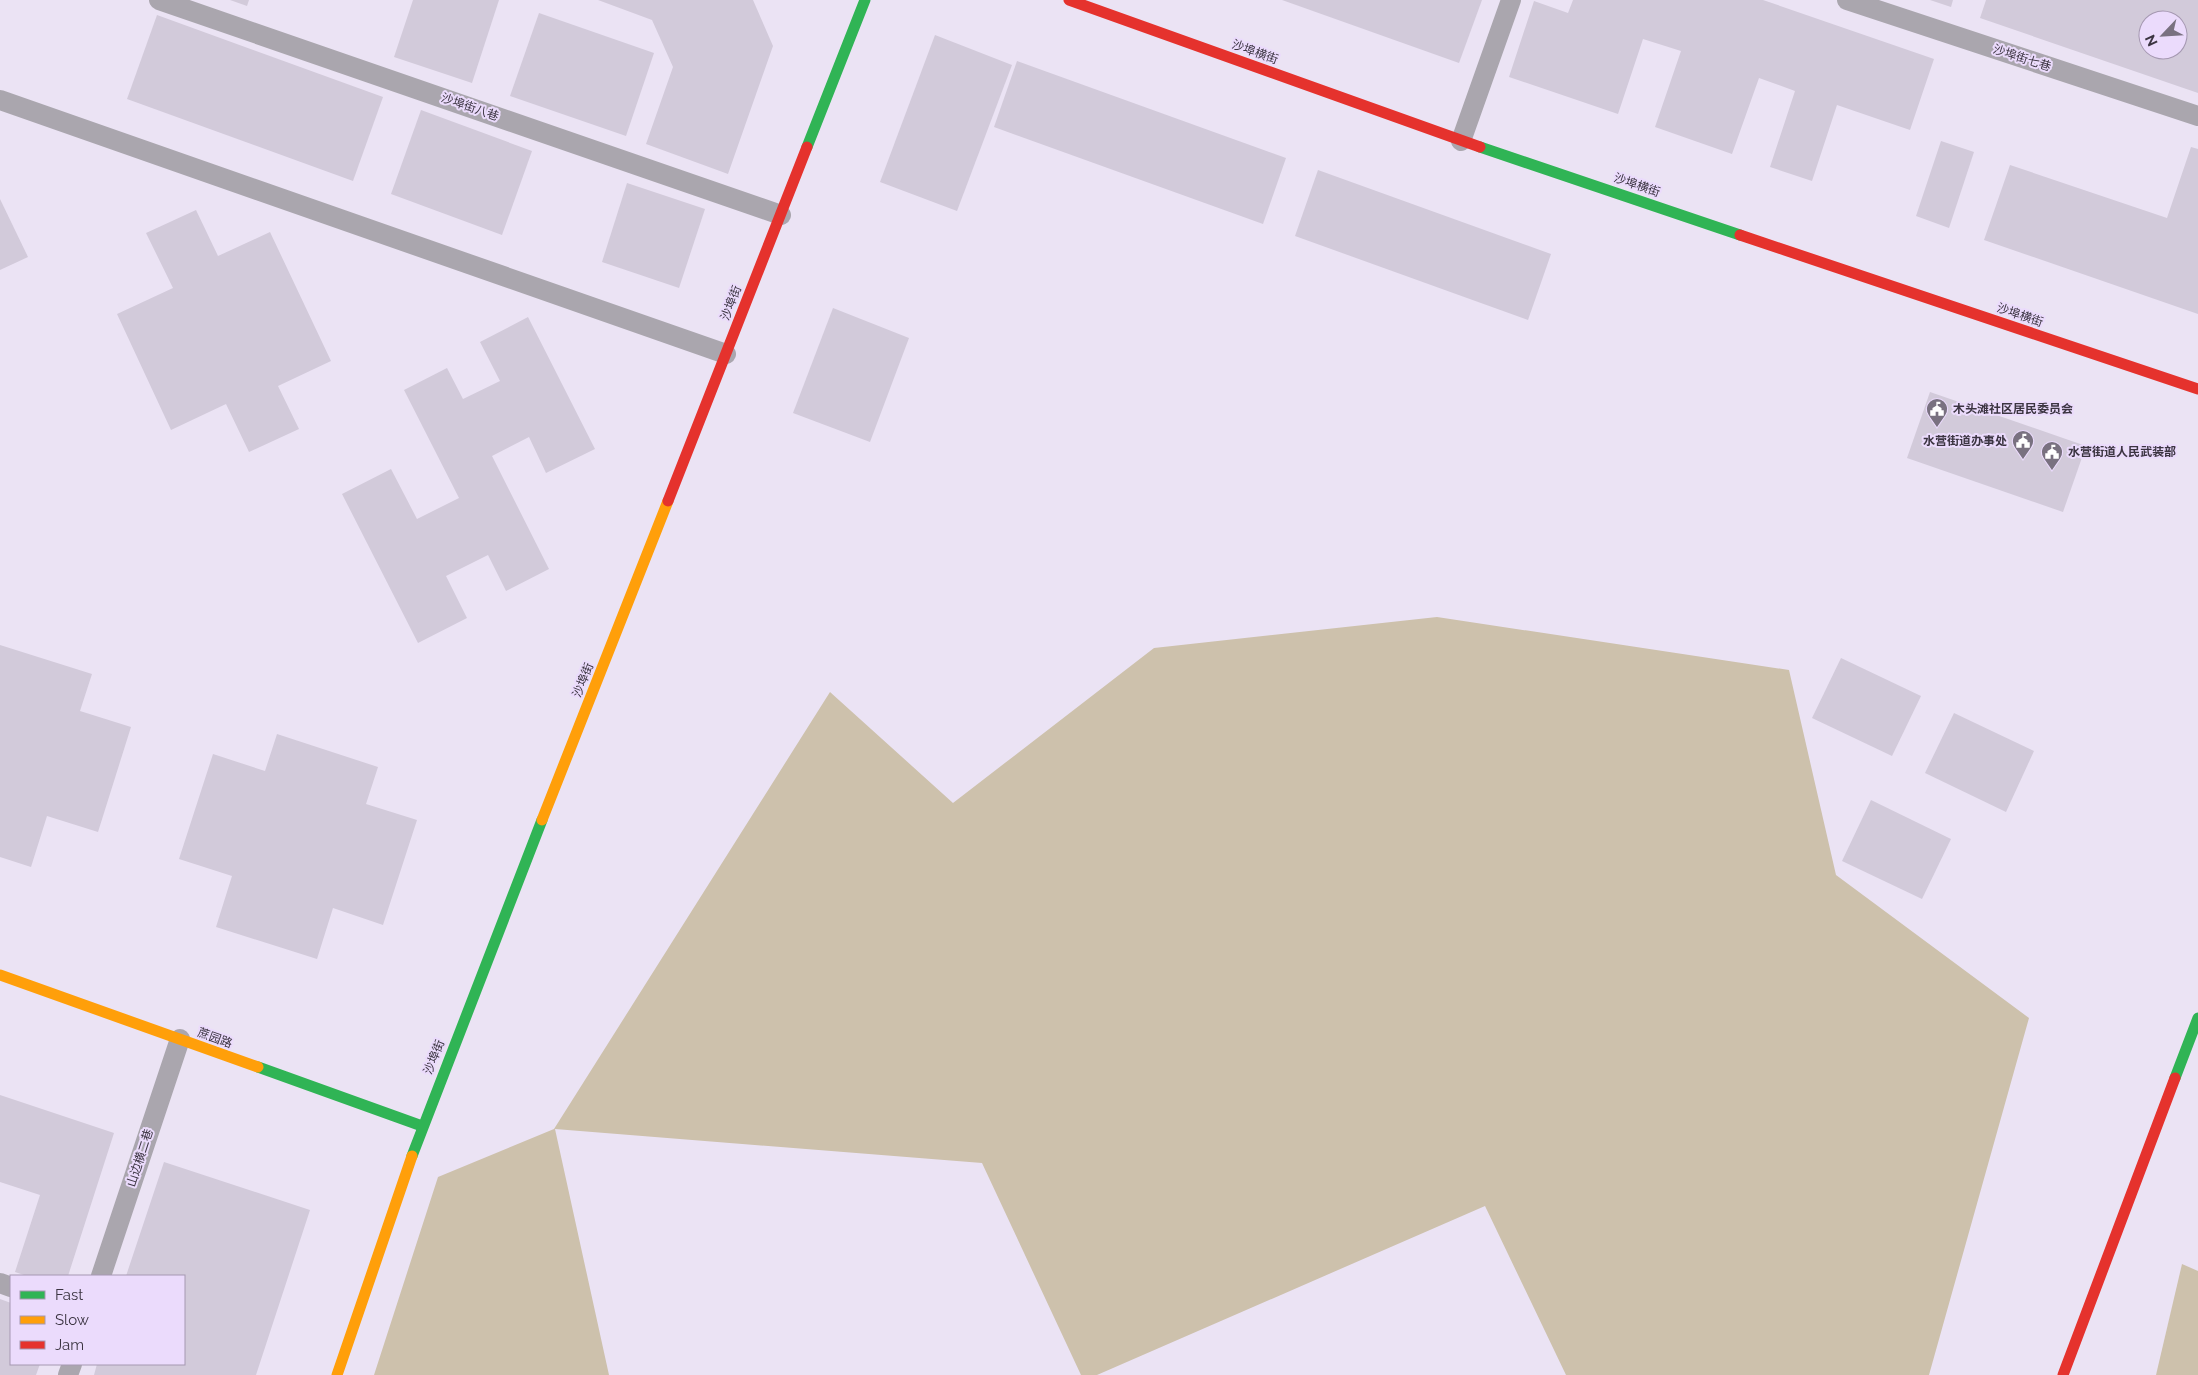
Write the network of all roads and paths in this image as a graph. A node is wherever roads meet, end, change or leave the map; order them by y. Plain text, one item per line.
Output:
1 (159, 0) edge
2 (865, 0) edge
3 (1069, 0) edge
4 (1512, 0) edge
5 (1847, 0) edge
6 (0, 100) edge
7 (2198, 116) edge
8 (1461, 141) junction
9 (781, 215) junction
10 (726, 354) junction
11 (2198, 390) edge
12 (0, 975) edge
13 (2198, 1018) edge
14 (180, 1039) junction
15 (422, 1126) junction
16 (101, 1275) edge
17 (337, 1375) edge
18 (2063, 1375) edge

1 - 9 lane, 沙埠街八巷
2 - 9 street, 沙埠街
3 - 8 street, 沙埠横街
4 - 8 lane
5 - 7 lane, 沙埠街七巷
6 - 10 lane
8 - 11 street, 沙埠横街
9 - 10 street, 沙埠街
10 - 15 street, 沙埠街
12 - 14 street, 蔗园路
13 - 18 street
14 - 15 street, 蔗园路
14 - 16 lane, 山边横二巷
15 - 17 street, 沙埠街

